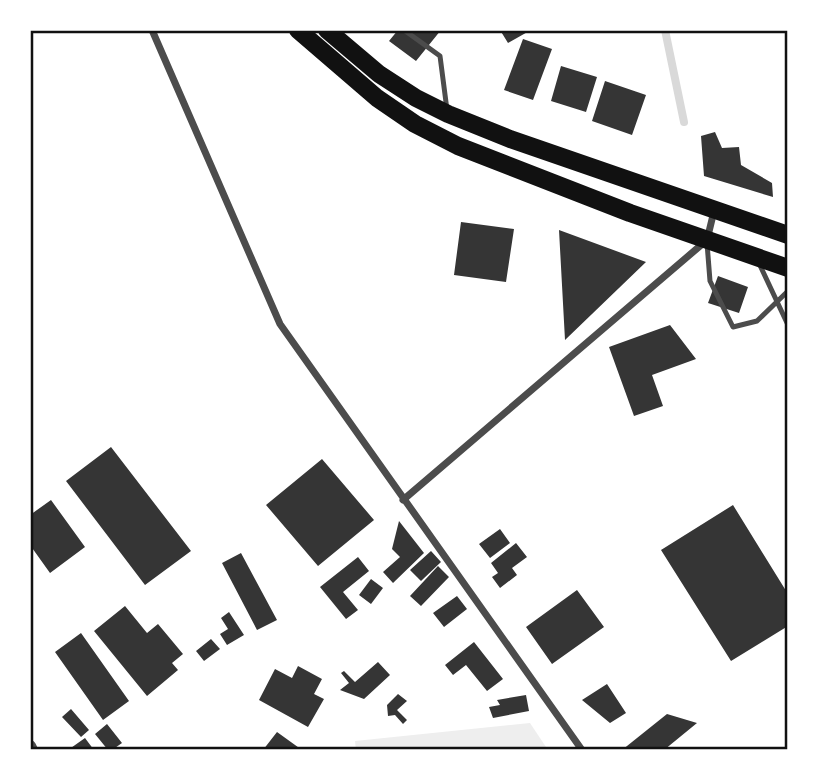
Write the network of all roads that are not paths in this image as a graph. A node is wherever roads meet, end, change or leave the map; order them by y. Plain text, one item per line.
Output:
1 (152, 30) edge
2 (298, 30) edge
3 (327, 30) edge
4 (404, 30) edge
5 (448, 114) junction
6 (715, 209) junction
7 (788, 235) edge
8 (707, 240) junction
9 (755, 255) junction
10 (788, 268) edge
11 (788, 291) edge
12 (778, 303) junction
13 (788, 325) edge
14 (403, 500) junction
15 (582, 750) edge

1 - 14 street
2 - 8 main road
3 - 5 main road
4 - 5 lane
5 - 6 main road
6 - 7 main road
6 - 8 street
8 - 9 main road
8 - 12 lane
8 - 14 street
9 - 10 main road
9 - 12 lane
11 - 12 lane
12 - 13 lane
14 - 15 street

